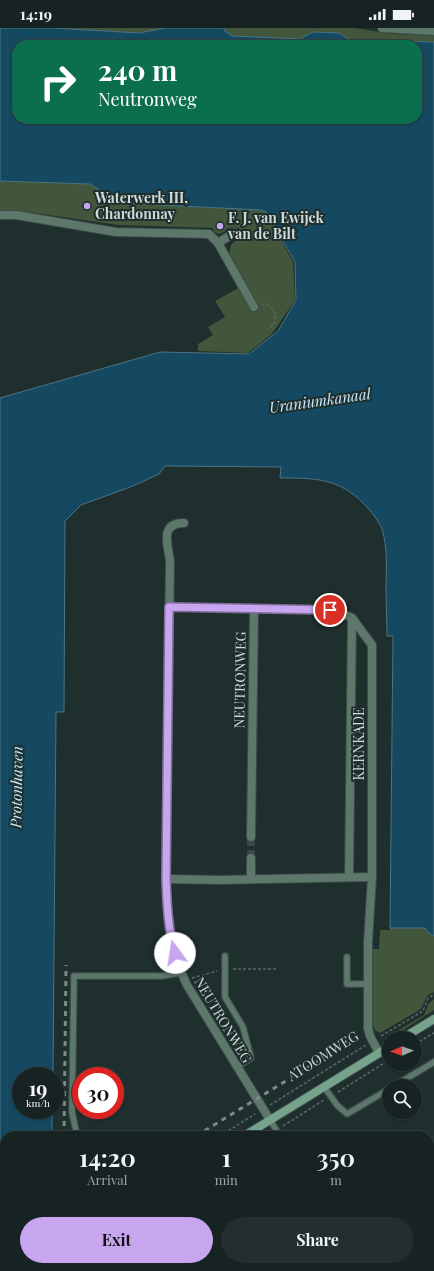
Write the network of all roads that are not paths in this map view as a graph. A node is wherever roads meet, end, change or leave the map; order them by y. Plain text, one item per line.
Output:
1 (382, 28) edge
2 (434, 31) edge
3 (0, 215) edge
4 (234, 233) dead end
5 (218, 243) junction
6 (254, 307) road end
7 (184, 523) dead end
8 (169, 607) junction
9 (254, 609) junction
10 (352, 618) junction
11 (251, 837) tunnel mouth
12 (251, 858) tunnel mouth
13 (349, 877) junction
14 (372, 877) junction
15 (166, 879) junction
16 (251, 879) junction
17 (225, 956) dead end
18 (347, 957) dead end
19 (181, 972) junction
20 (368, 984) junction
21 (434, 1019) edge
22 (415, 1031) edge
23 (382, 1051) edge
24 (379, 1053) junction
25 (434, 1062) edge
26 (236, 1067) junction
27 (406, 1079) edge
28 (324, 1086) junction
29 (382, 1093) edge
30 (270, 1120) junction
31 (76, 1131) edge
32 (252, 1131) edge
33 (277, 1131) edge

1 - 2 street
3 - 5 street
4 - 5 street
5 - 6 street
7 - 8 street, NEUTRONWEG
8 - 9 street
8 - 15 street, NEUTRONWEG
9 - 10 street
9 - 11 street, NEUTRONWEG
10 - 13 street, KERNKADE
10 - 14 street, KERNKADE
12 - 16 street
13 - 14 street
13 - 16 street
14 - 20 street, KERNKADE
15 - 16 street
15 - 19 street, NEUTRONWEG
17 - 26 lane
18 - 20 lane
19 - 26 street, NEUTRONWEG
19 - 31 lane
20 - 24 street, KERNKADE
21 - 22 street
23 - 24 street, ATOOMWEG
24 - 28 street, ATOOMWEG
25 - 27 lane
26 - 30 street, NEUTRONWEG
28 - 29 lane
28 - 30 street, ATOOMWEG
30 - 32 street, ATOOMWEG
30 - 33 lane

